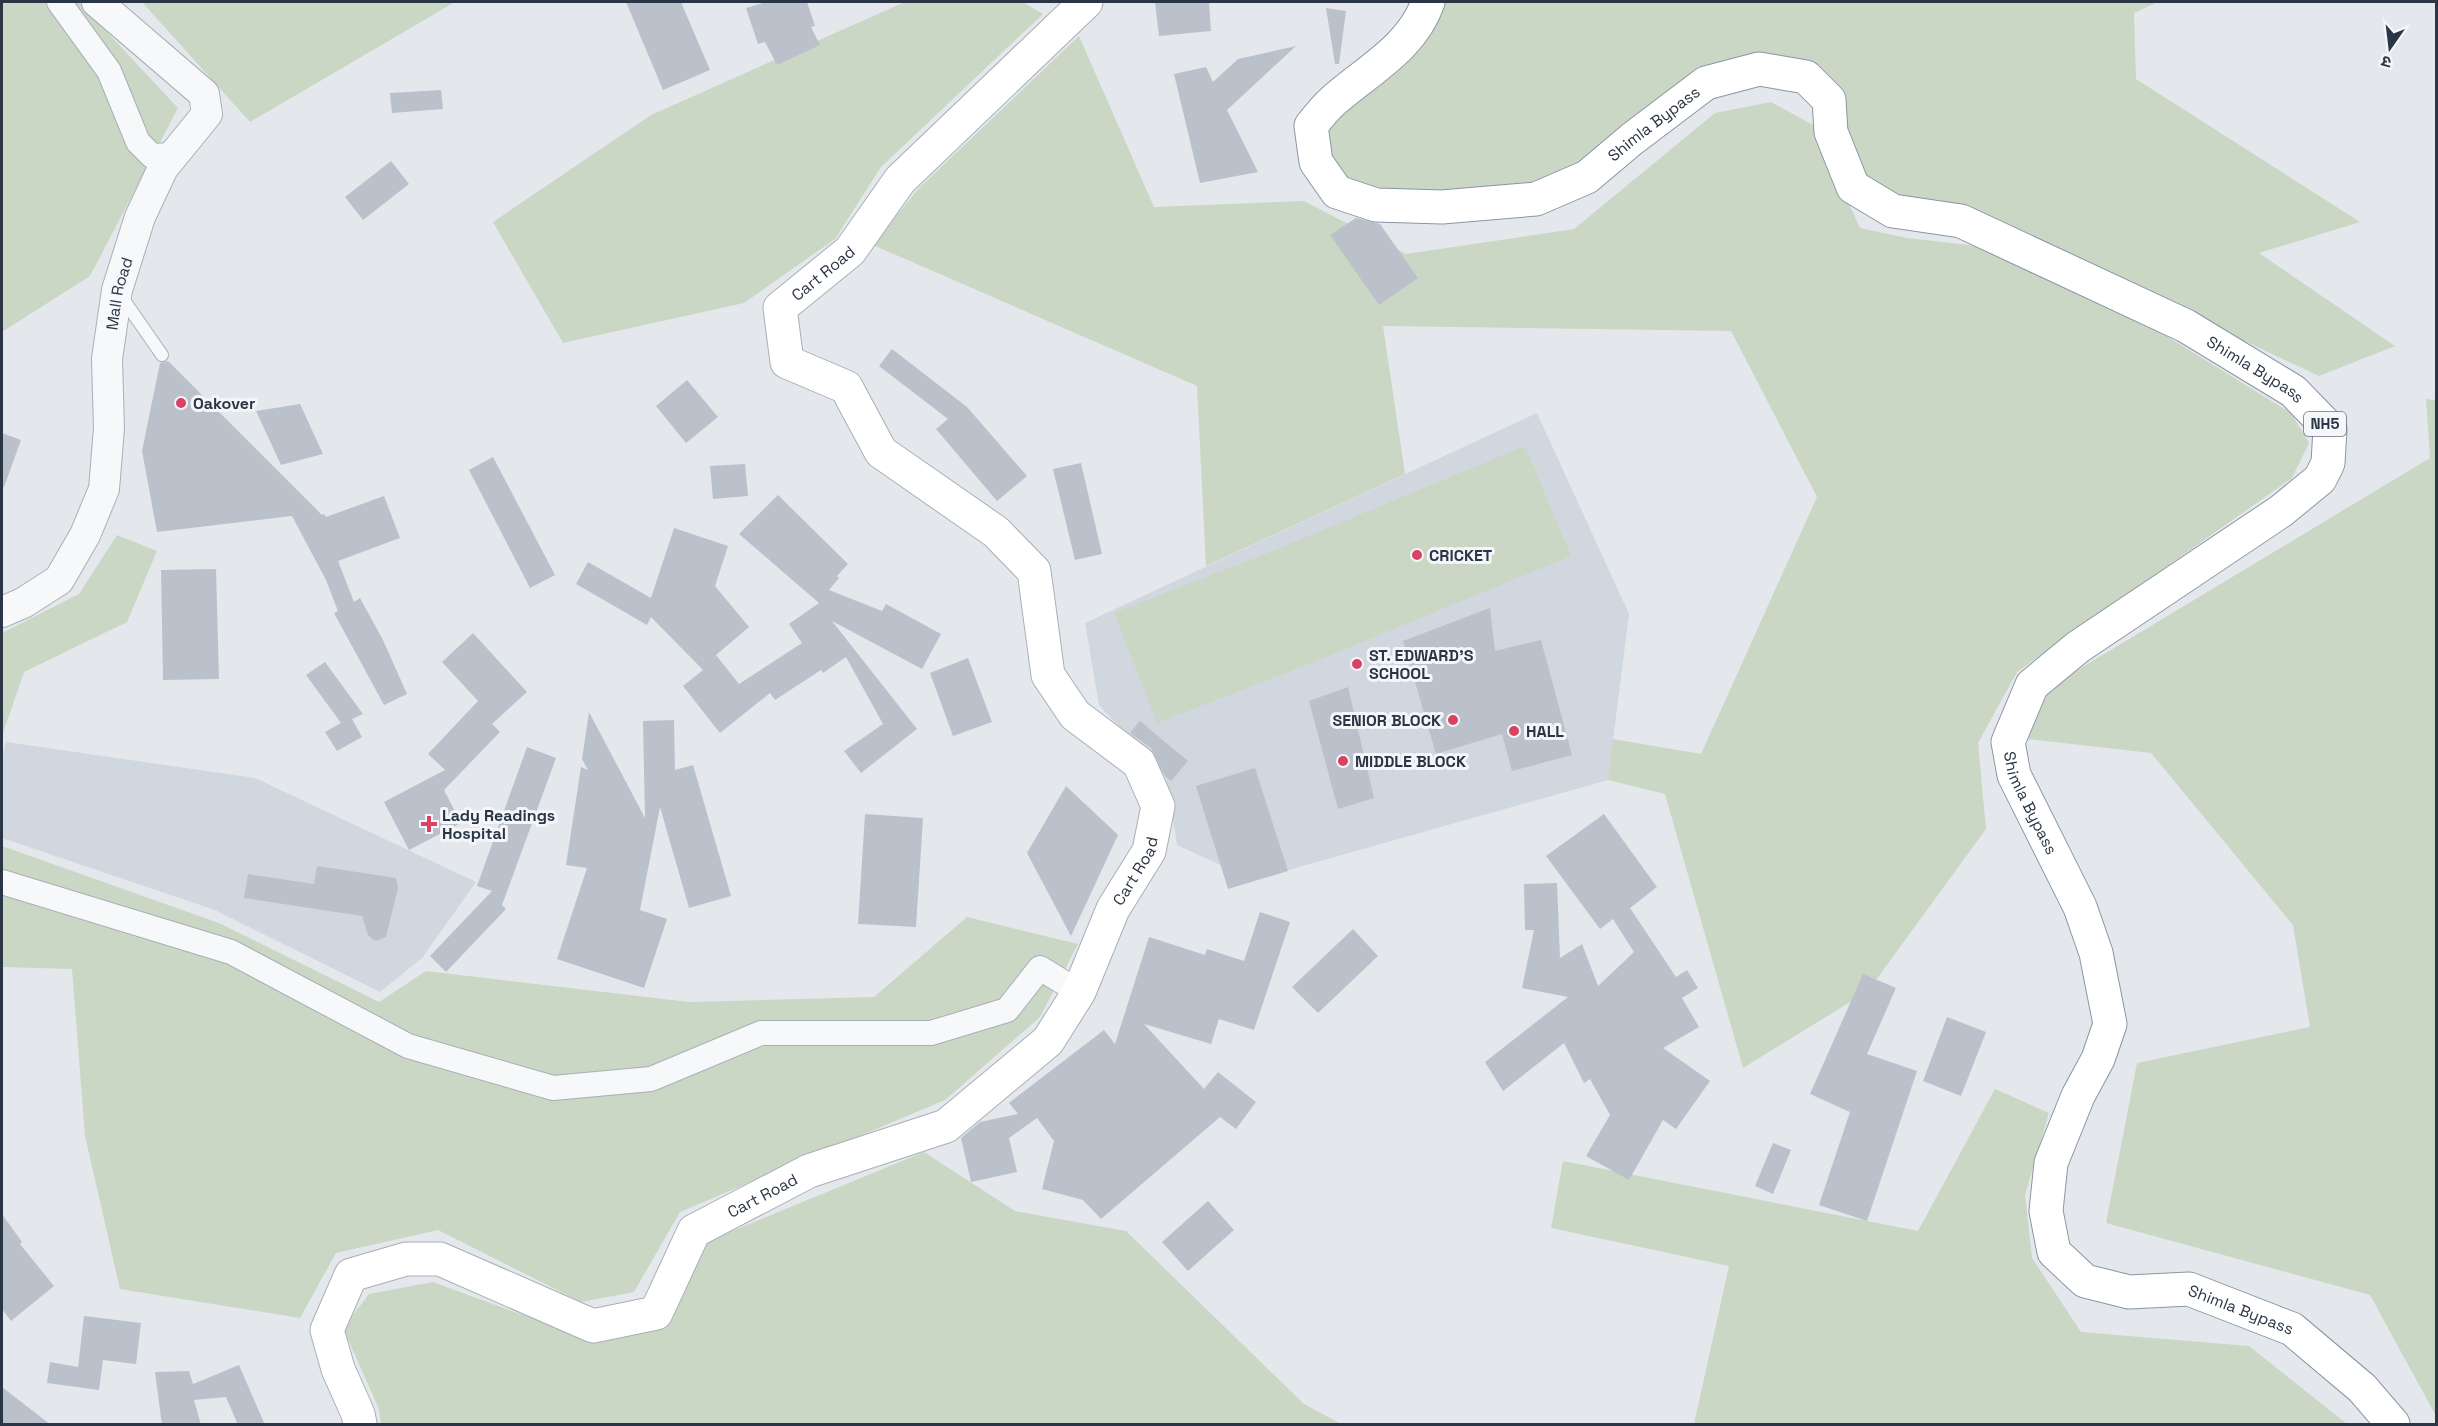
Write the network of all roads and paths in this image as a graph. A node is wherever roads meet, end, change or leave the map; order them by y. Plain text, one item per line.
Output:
1 (58, 2) edge
2 (97, 2) edge
3 (1086, 2) edge
4 (1428, 2) edge
5 (173, 155) junction
6 (117, 290) junction
7 (162, 355) dead end
8 (2, 612) edge
9 (2, 882) edge
10 (1079, 992) junction
11 (360, 1425) edge
12 (2393, 1425) edge

1 - 5 street
2 - 5 street, Mall Road
3 - 10 main road, Cart Road
4 - 12 main road, Shimla Bypass / NH5
5 - 6 street, Mall Road
6 - 7 lane
6 - 8 street, Mall Road
9 - 10 street
10 - 11 main road, Cart Road

